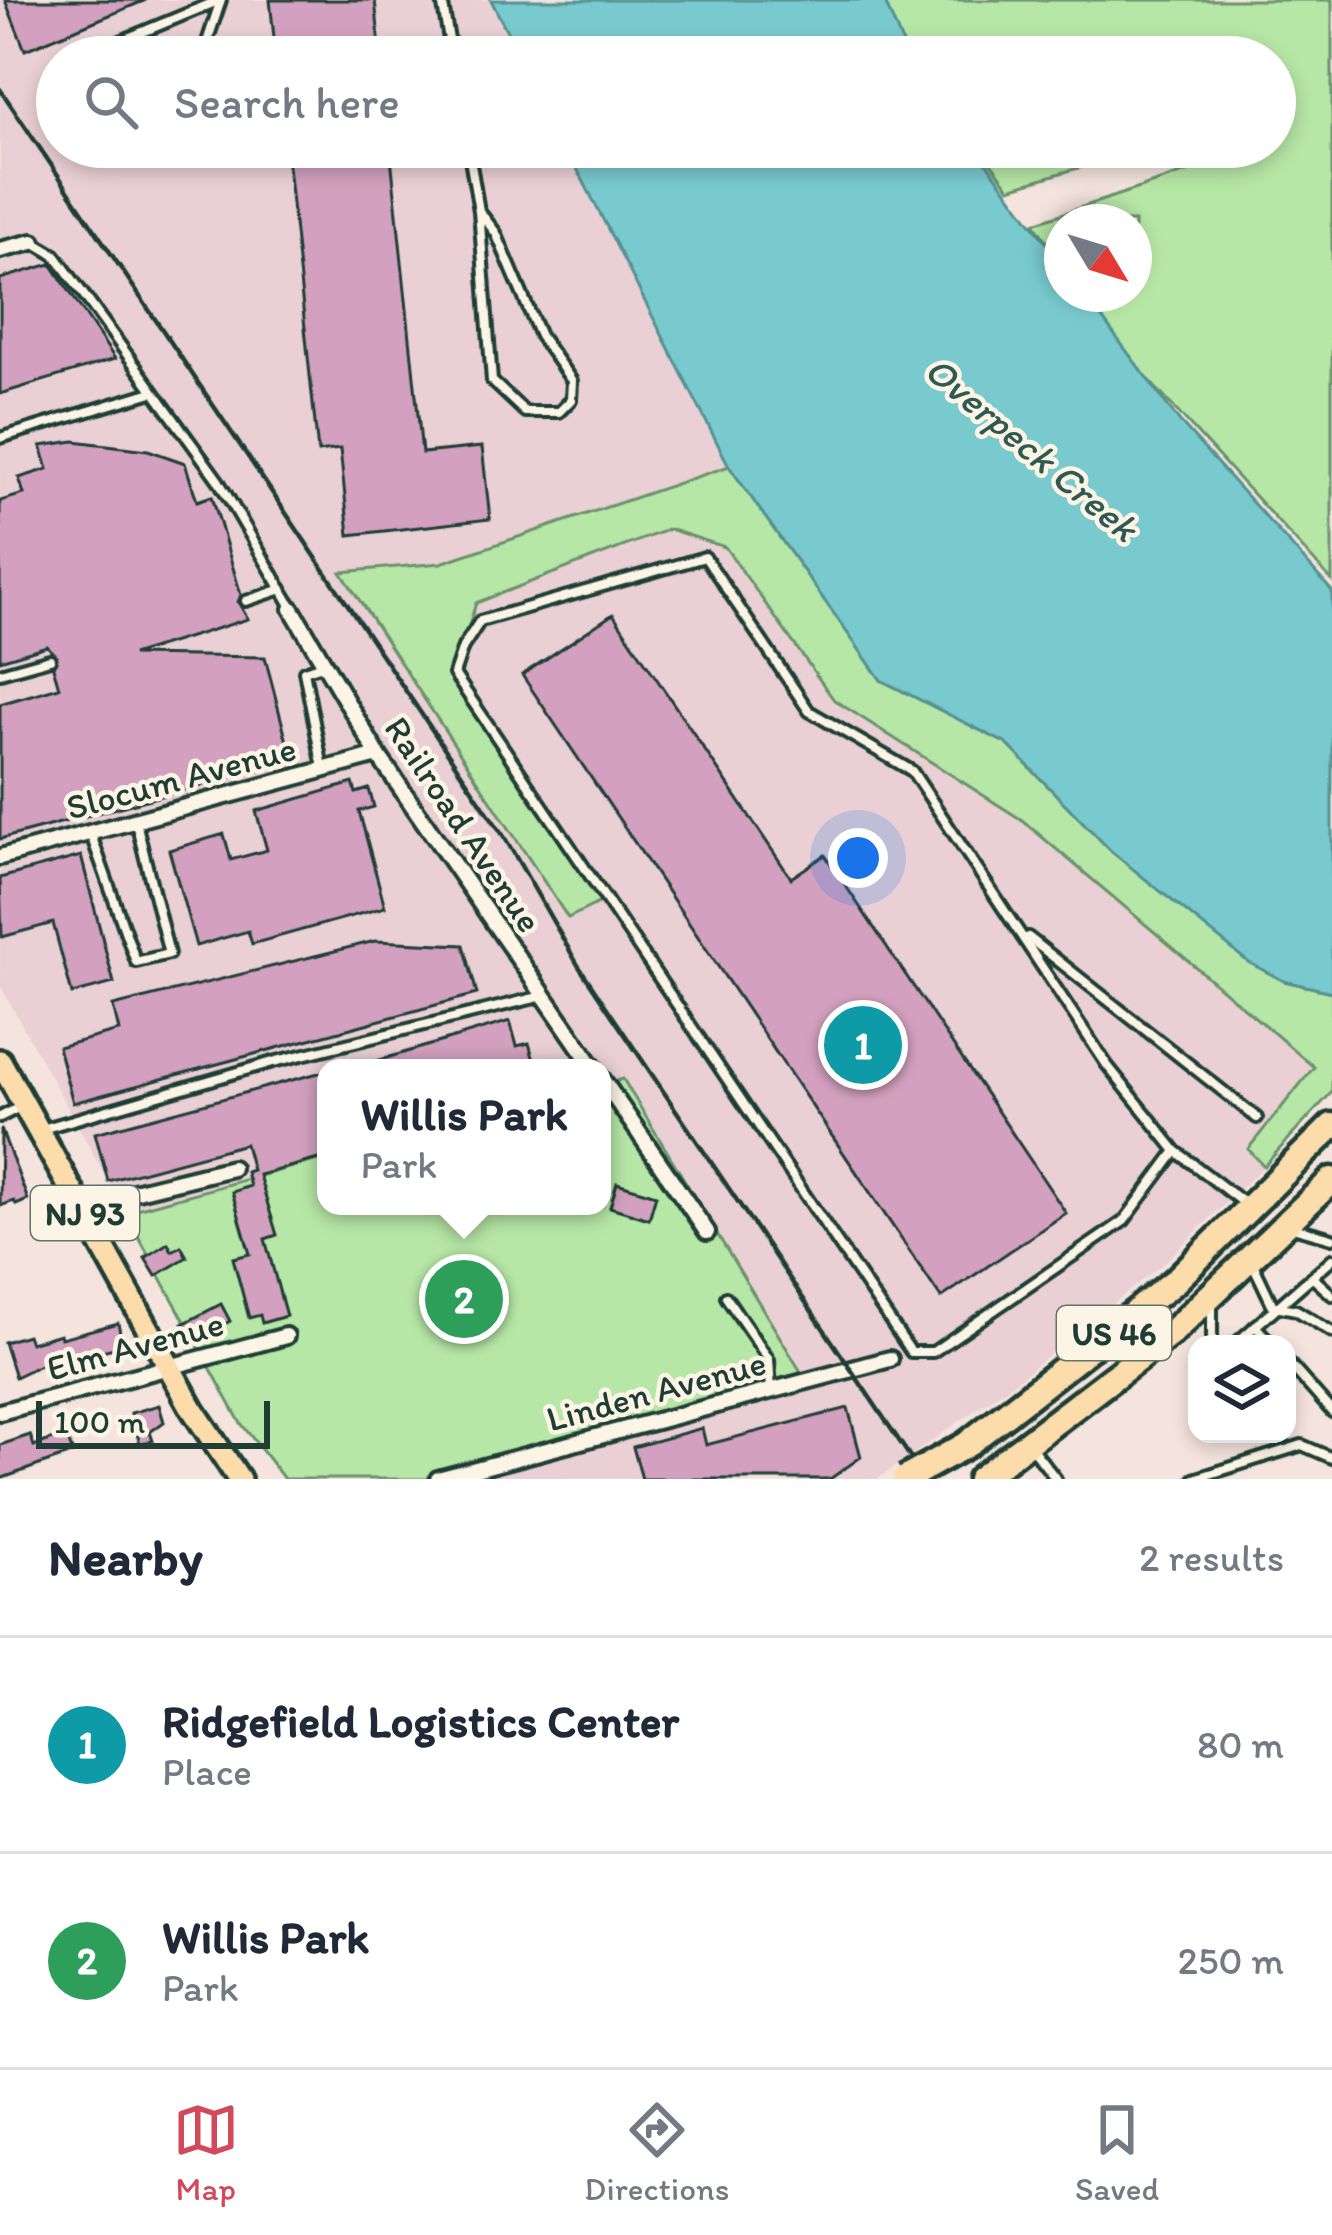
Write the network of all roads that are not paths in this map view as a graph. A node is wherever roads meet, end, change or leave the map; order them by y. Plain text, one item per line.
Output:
1 (220, 0) edge
2 (442, 0) edge
3 (133, 36) edge
4 (209, 36) edge
5 (448, 36) edge
6 (472, 168) edge
7 (479, 211) junction
8 (33, 242) joint
9 (0, 250) edge
10 (152, 392) junction
11 (0, 438) edge
12 (282, 590) junction
13 (246, 601) dead end
14 (292, 608) joint
15 (50, 659) dead end
16 (325, 664) junction
17 (0, 674) edge
18 (378, 755) junction
19 (323, 770) junction
20 (135, 820) junction
21 (90, 832) junction
22 (0, 857) edge
23 (1021, 931) junction
24 (544, 996) junction
25 (588, 1059) edge
26 (0, 1060) edge
27 (611, 1092) edge
28 (25, 1104) junction
29 (0, 1117) edge
30 (1258, 1118) dead end
31 (1332, 1126) edge
32 (39, 1130) junction
33 (1176, 1151) junction
34 (232, 1168) dead end
35 (1332, 1180) edge
36 (80, 1205) junction
37 (1252, 1209) junction
38 (1287, 1226) junction
39 (707, 1232) dead end
40 (1332, 1238) edge
41 (1331, 1260) edge
42 (1252, 1261) junction
43 (1312, 1277) junction
44 (1332, 1295) edge
45 (726, 1297) dead end
46 (1212, 1297) junction
47 (1273, 1306) junction
48 (1255, 1326) junction
49 (1332, 1332) edge
50 (1213, 1335) edge
51 (1245, 1335) edge
52 (1264, 1335) edge
53 (286, 1336) dead end
54 (890, 1359) dead end
55 (169, 1366) junction
56 (1296, 1371) edge
57 (771, 1390) junction
58 (0, 1412) edge
59 (1332, 1412) edge
60 (1029, 1444) junction
61 (966, 1445) junction
62 (1332, 1458) edge
63 (983, 1478) edge
64 (239, 1479) edge
65 (438, 1479) edge
66 (905, 1479) edge
67 (920, 1479) edge
68 (1056, 1479) edge
69 (1194, 1479) edge

1 - 3 lane
1 - 4 lane
2 - 5 lane
6 - 7 lane
7 - 7 lane
8 - 9 street
8 - 10 lane
10 - 11 lane
10 - 12 lane
12 - 13 lane
12 - 14 lane
14 - 16 street, Railroad Avenue
15 - 17 lane
16 - 18 street, Railroad Avenue
16 - 19 lane
18 - 19 street, Slocum Avenue
18 - 24 street, Railroad Avenue
19 - 20 street, Slocum Avenue
20 - 21 street, Slocum Avenue
20 - 21 lane
21 - 22 street, Slocum Avenue
23 - 30 lane
23 - 33 lane
23 - 33 lane
24 - 25 street, Railroad Avenue
24 - 32 lane
26 - 28 main road, NJ 93
27 - 39 street
28 - 29 lane
28 - 32 main road, NJ 93
31 - 37 highway, US 46
32 - 36 main road, NJ 93
33 - 37 lane
34 - 36 street
35 - 38 highway, US 46
36 - 55 main road, NJ 93
37 - 61 highway, US 46
38 - 40 lane
38 - 42 highway, US 46
41 - 43 lane
42 - 46 highway, US 46
42 - 47 lane
43 - 44 lane
43 - 47 lane
45 - 57 lane
46 - 50 lane
46 - 60 highway, US 46
47 - 48 lane
47 - 49 lane
48 - 51 lane
48 - 52 lane
53 - 55 street, Elm Avenue
54 - 57 street, Linden Avenue
55 - 58 street, Elm Avenue
55 - 64 main road, NJ 93
56 - 59 lane
57 - 65 street, Linden Avenue
60 - 63 highway, US 46
60 - 68 lane
61 - 66 highway, bridge
61 - 67 highway, US 46, bridge
62 - 69 lane

